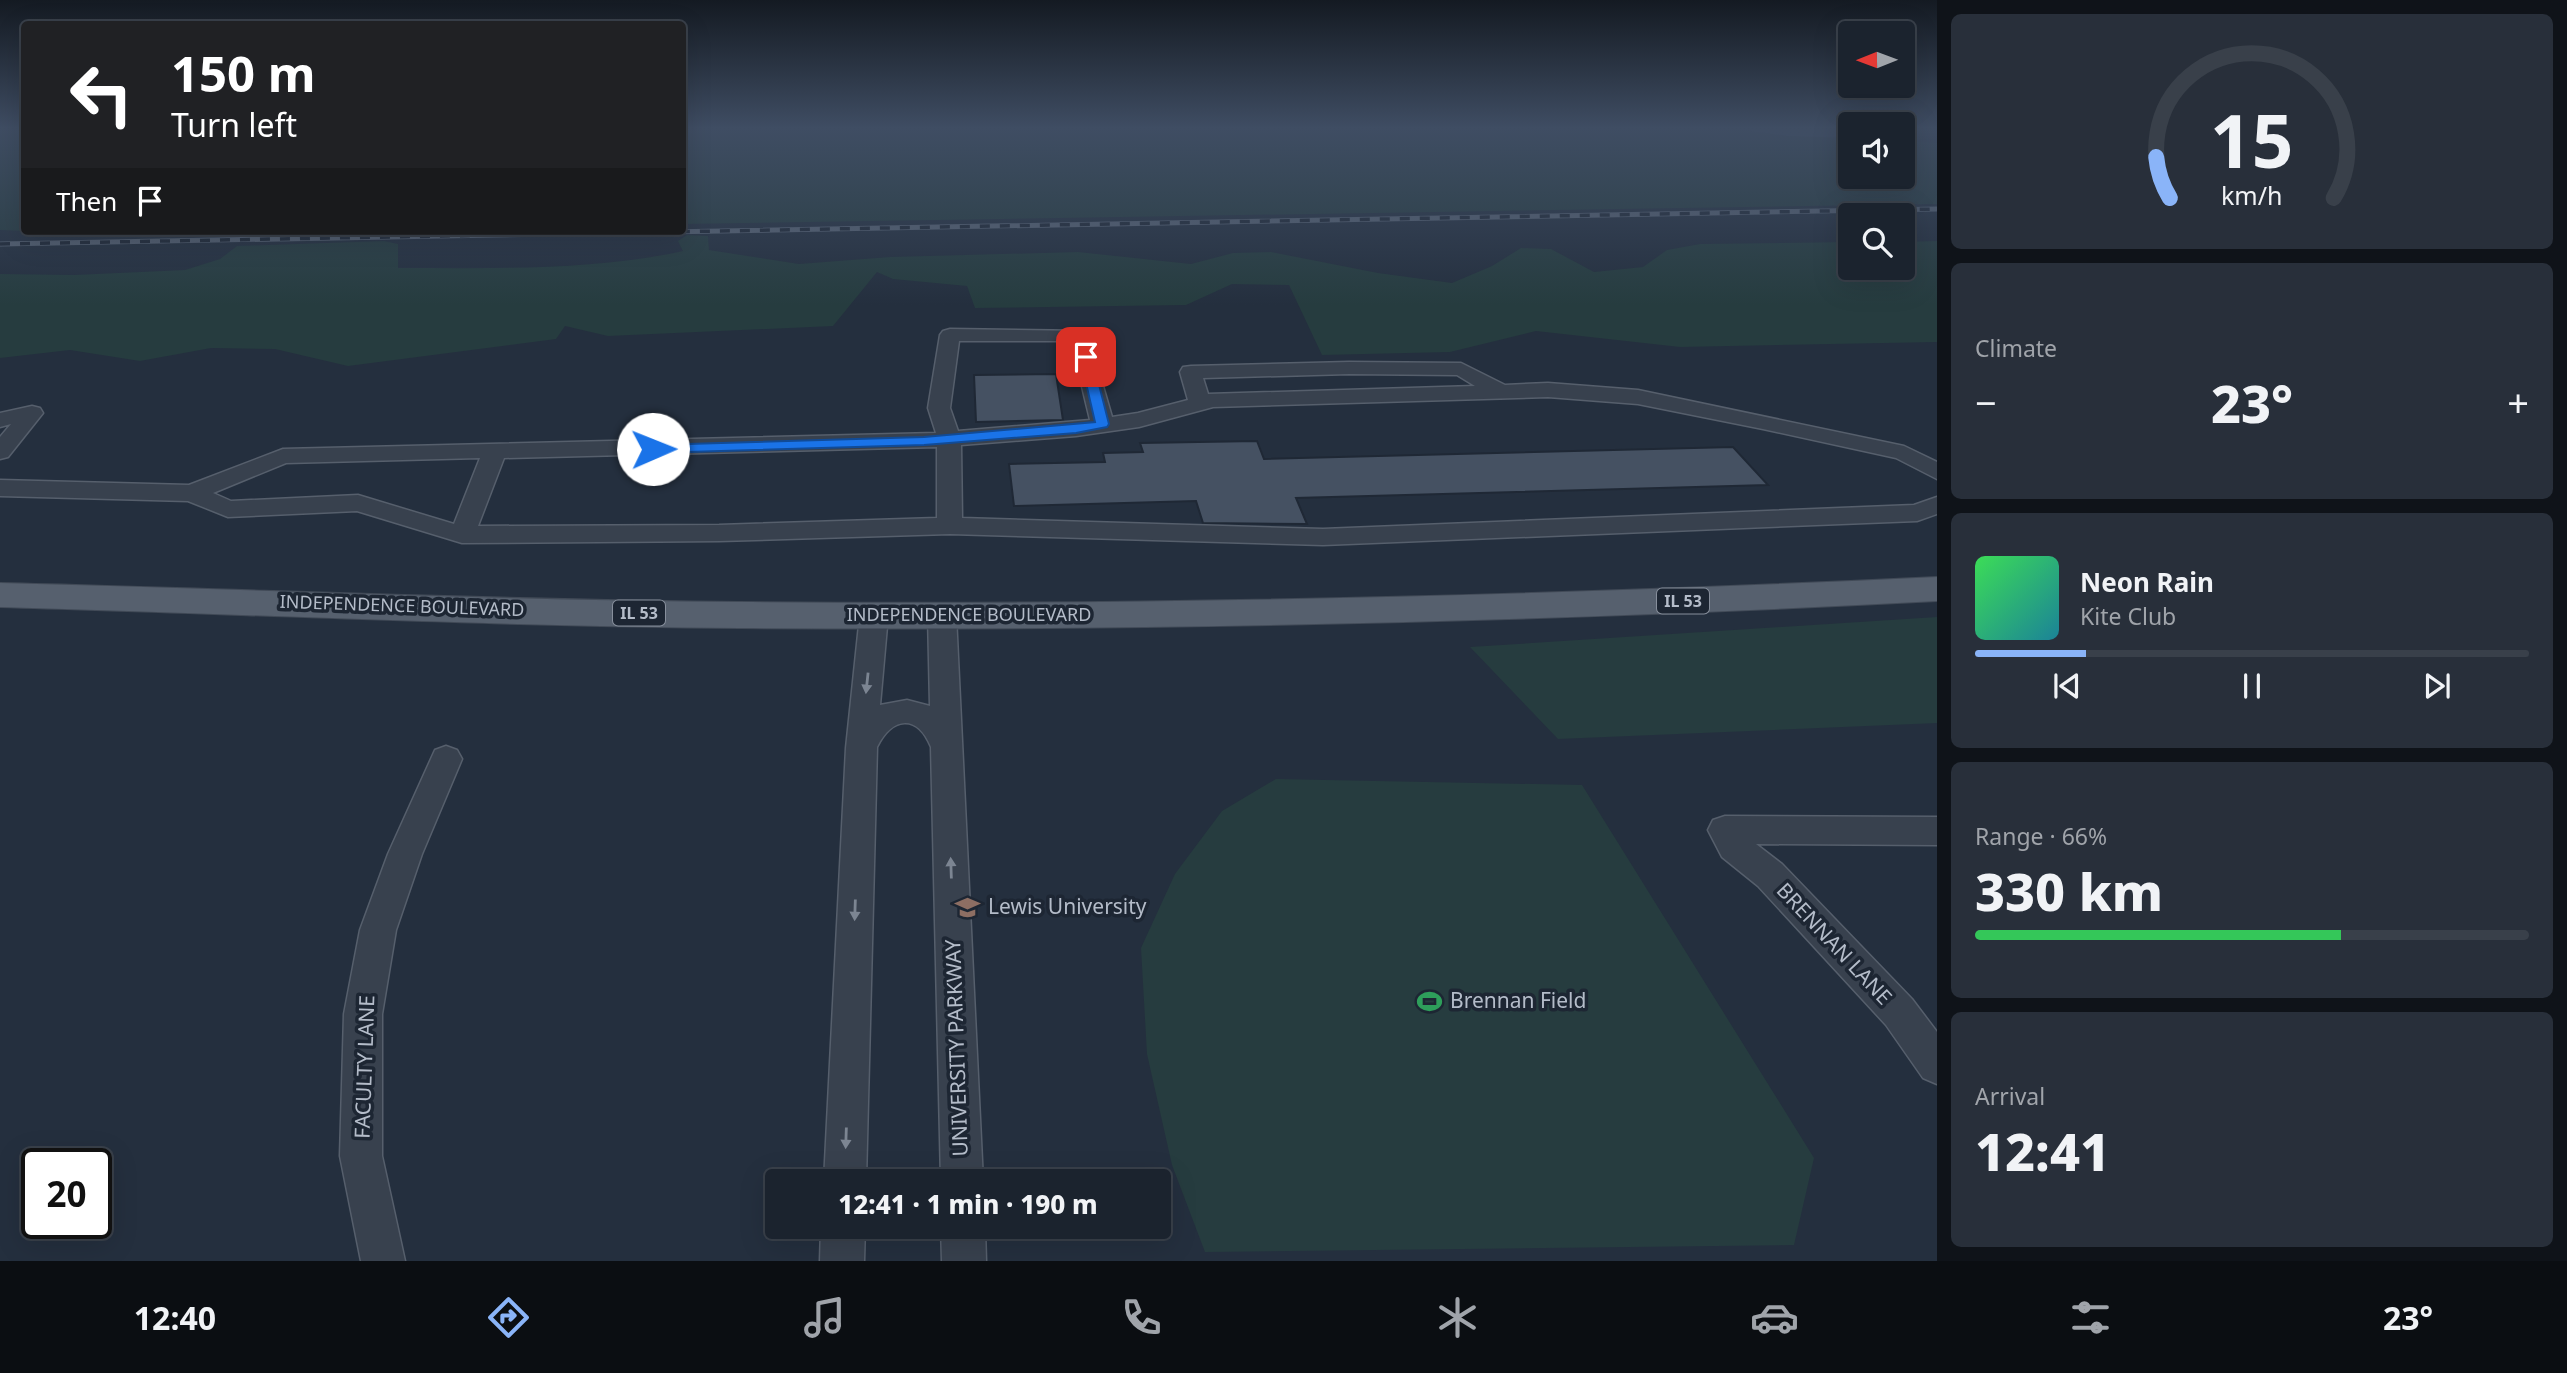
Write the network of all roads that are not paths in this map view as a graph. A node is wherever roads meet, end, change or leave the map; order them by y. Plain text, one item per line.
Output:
1 (1500, 391) junction
2 (1200, 404) junction
3 (0, 421) edge
4 (1102, 424) junction
5 (949, 439) junction
6 (0, 452) edge
7 (494, 452) junction
8 (1937, 472) edge
9 (0, 488) edge
10 (192, 493) junction
11 (1937, 505) edge
12 (950, 526) junction
13 (462, 535) junction
14 (1937, 589) edge
15 (0, 595) edge
16 (874, 615) junction
17 (942, 615) junction
18 (946, 746) junction
19 (861, 748) junction
20 (446, 759) dead end
21 (1937, 831) edge
22 (1937, 1064) edge
23 (845, 1169) edge
24 (962, 1169) edge
25 (843, 1239) edge
26 (963, 1239) edge
27 (383, 1261) edge
28 (842, 1261) edge
29 (964, 1261) edge

1 - 2 street
1 - 2 street
1 - 8 street
2 - 4 street
3 - 6 street
4 - 5 street
4 - 5 street
5 - 7 street
5 - 12 street
7 - 10 street
7 - 13 street
9 - 10 street
10 - 13 street
11 - 12 street
12 - 13 street
14 - 17 main road, INDEPENDENCE BOULEVARD / IL 53
15 - 16 main road, INDEPENDENCE BOULEVARD / IL 53
16 - 17 main road, INDEPENDENCE BOULEVARD / IL 53
16 -> 19 street
17 - 18 street, UNIVERSITY PARKWAY
18 - 19 street
24 -> 18 street, UNIVERSITY PARKWAY
19 -> 23 street
20 - 27 street, FACULTY LANE
21 - 22 street, BRENNAN LANE
25 - 28 street
26 - 29 street

